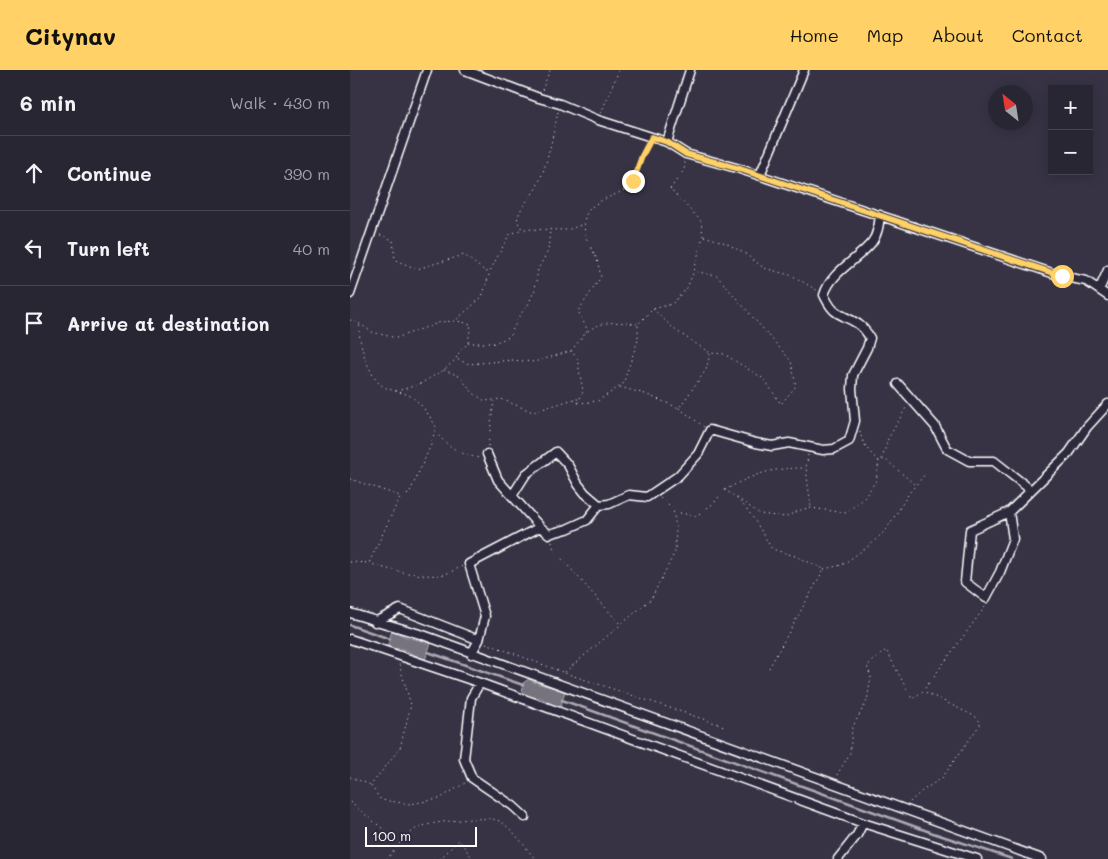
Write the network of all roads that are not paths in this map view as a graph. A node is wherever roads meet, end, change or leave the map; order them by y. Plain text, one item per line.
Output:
1 (427, 70) edge
2 (465, 70) edge
3 (690, 70) edge
4 (804, 70) edge
5 (667, 142) junction
6 (760, 175) junction
7 (880, 215) junction
8 (1108, 270) edge
9 (1099, 290) junction
10 (350, 294) edge
11 (1108, 296) edge
12 (898, 384) dead end
13 (1108, 404) edge
14 (487, 454) road end
15 (1031, 490) junction
16 (512, 496) junction
17 (599, 505) junction
18 (1009, 512) junction
19 (540, 527) junction
20 (350, 613) edge
21 (375, 622) junction
22 (350, 639) edge
23 (479, 640) junction
24 (471, 654) junction
25 (480, 683) junction
26 (525, 818) dead end
27 (863, 823) junction
28 (838, 859) edge
29 (977, 859) edge
30 (1042, 859) edge

1 - 10 street
2 - 5 street
3 - 5 street
4 - 6 street
5 - 6 street
6 - 7 street
7 - 9 street
7 - 17 street
8 - 9 street
9 - 11 street
12 - 15 street
13 - 15 street
14 - 16 street
15 - 18 street
16 - 17 street
16 - 19 street
17 - 19 street
18 - 18 street
19 - 23 street
20 - 21 street
21 - 23 street
21 - 24 street
22 - 25 street
23 - 24 street
24 - 30 street
25 - 26 street
25 - 27 street
27 - 28 street
27 - 29 street

